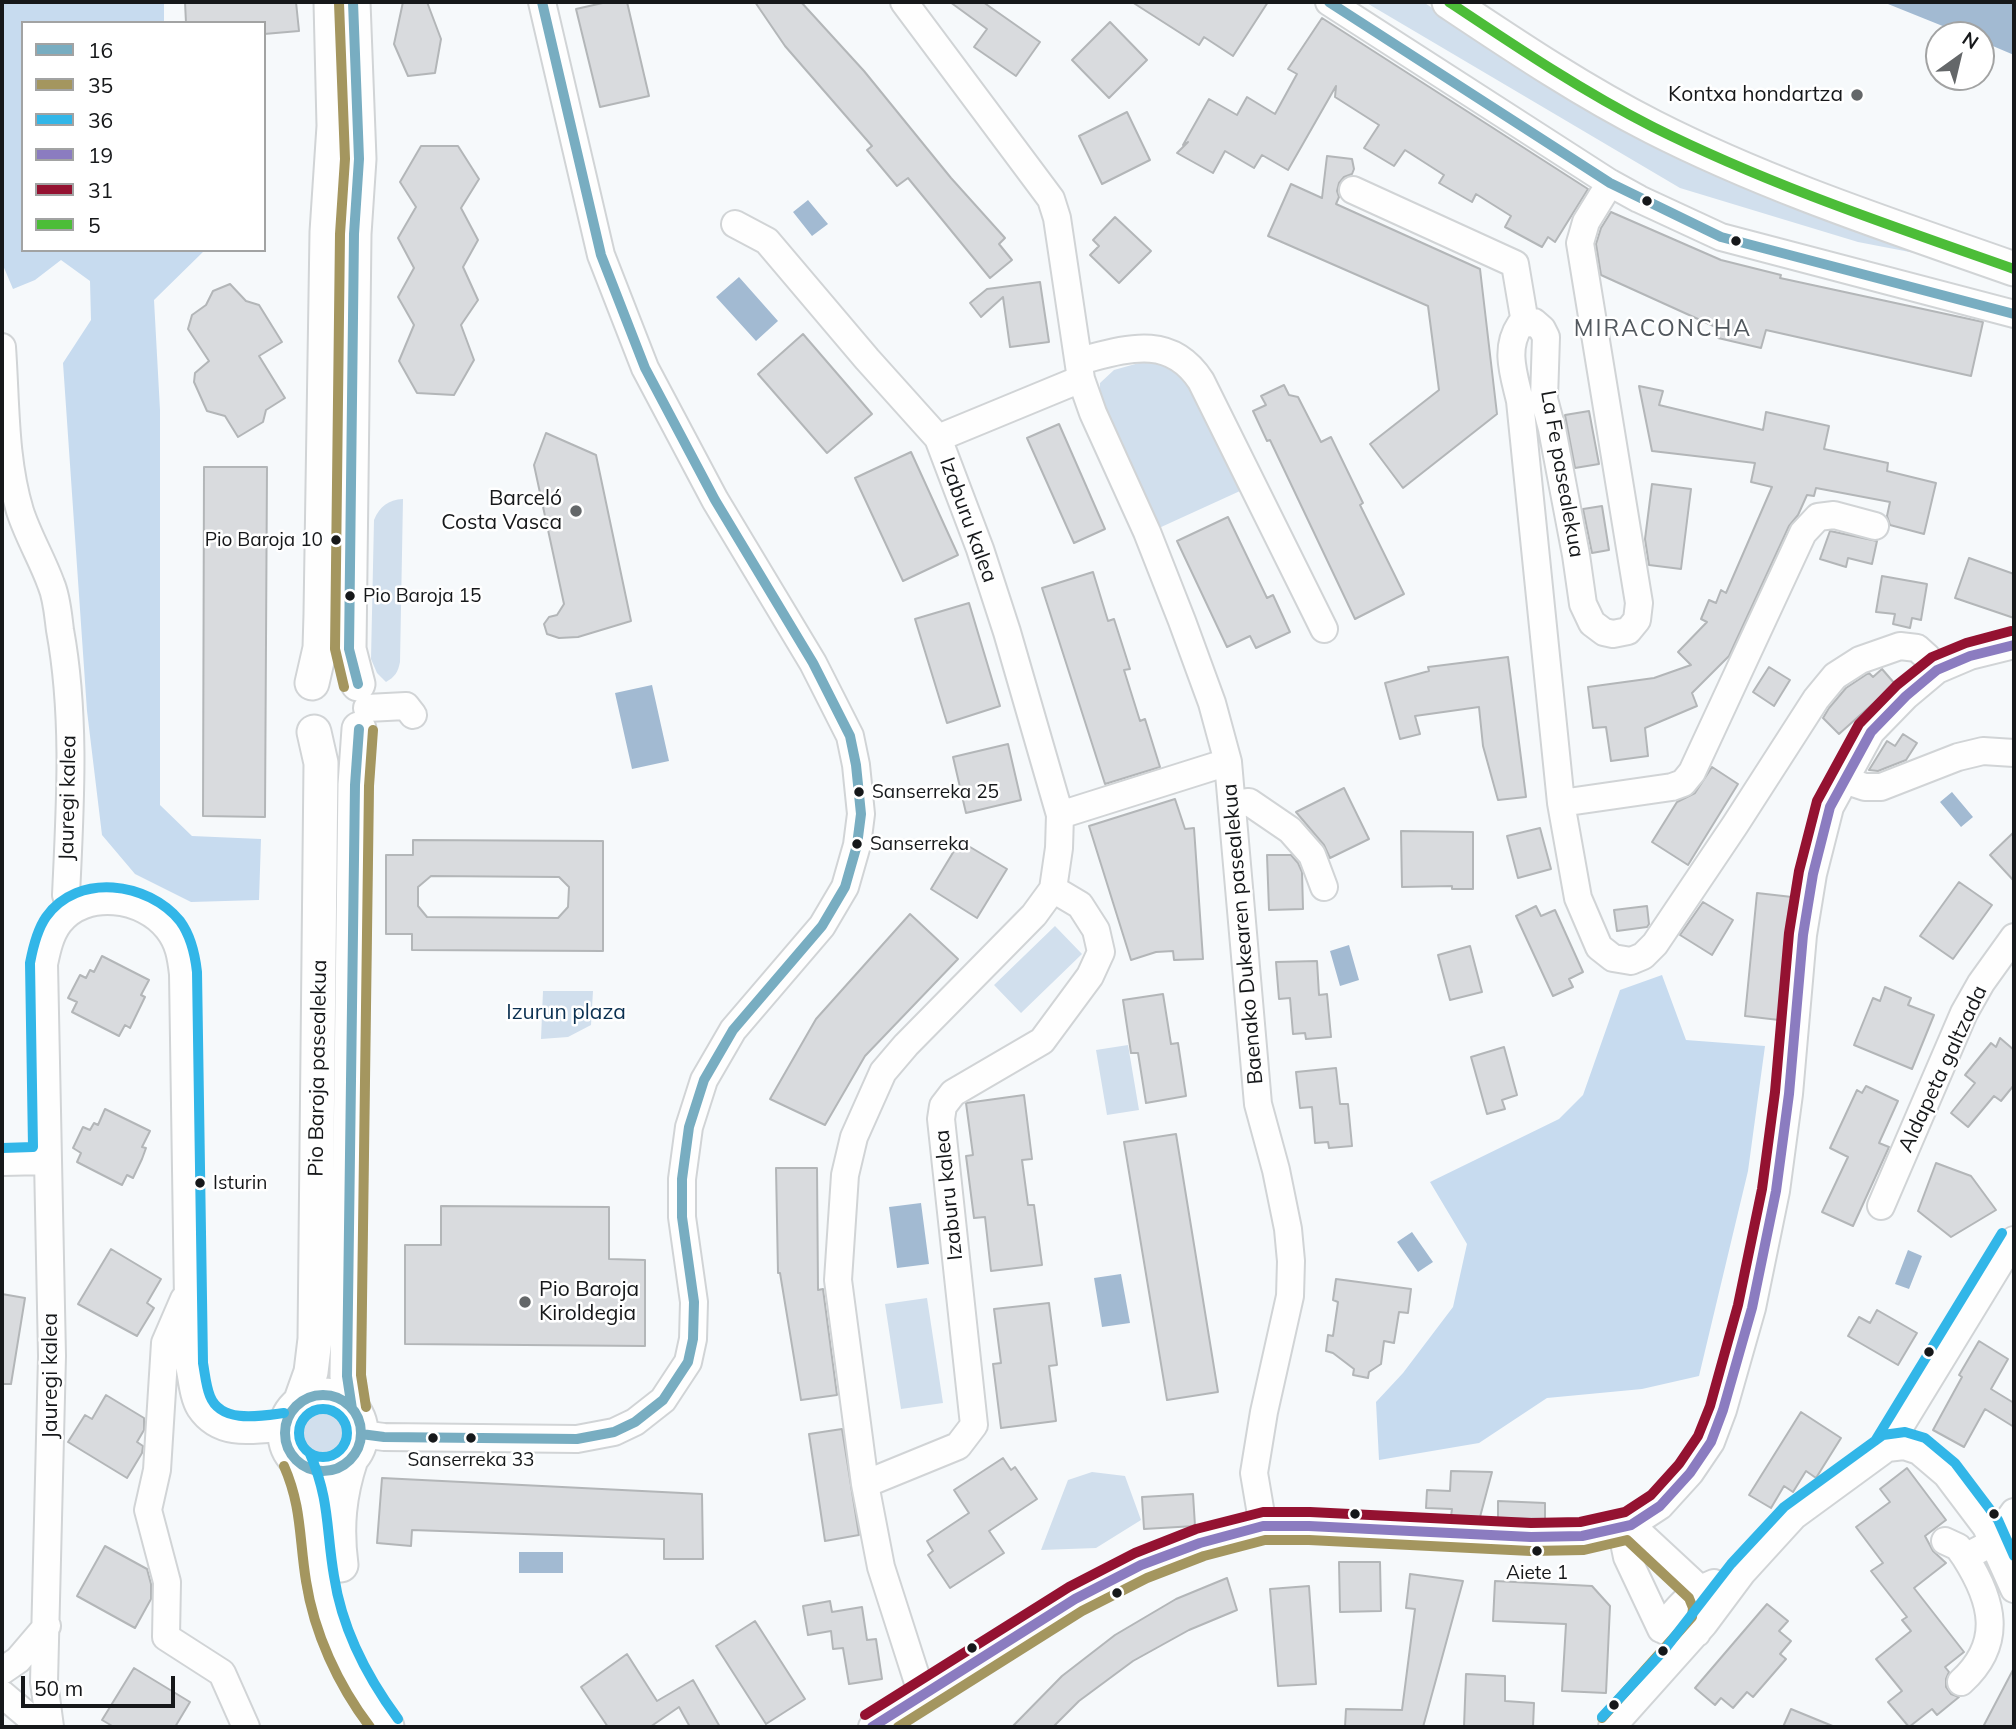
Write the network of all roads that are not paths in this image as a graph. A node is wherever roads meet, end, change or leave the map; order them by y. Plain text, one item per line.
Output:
1 (331, 2) edge
2 (353, 2) edge
3 (542, 2) edge
4 (904, 2) edge
5 (1329, 2) edge
6 (1449, 2) edge
7 (1610, 183) junction
8 (1353, 190) dead end
9 (735, 224) dead end
10 (2013, 295) edge
11 (1525, 323) junction
12 (2, 347) edge
13 (1080, 370) junction
14 (938, 438) junction
15 (1875, 526) dead end
16 (1324, 629) dead end
17 (2014, 645) edge
18 (1937, 670) junction
19 (312, 683) junction
20 (361, 707) junction
21 (413, 715) dead end
22 (314, 732) junction
23 (2014, 753) edge
24 (1228, 762) junction
25 (1844, 780) junction
26 (1561, 803) junction
27 (1233, 804) junction
28 (1060, 815) junction
29 (1324, 887) dead end
30 (1053, 889) junction
31 (71, 911) junction
32 (2014, 937) edge
33 (47, 1161) junction
34 (2, 1162) edge
35 (1881, 1206) dead end
36 (2014, 1240) edge
37 (188, 1291) junction
38 (293, 1415) junction
39 (355, 1434) junction
40 (1887, 1448) junction
41 (297, 1460) junction
42 (865, 1484) junction
43 (1660, 1506) junction
44 (2014, 1512) edge
45 (1263, 1526) junction
46 (1626, 1527) junction
47 (1582, 1536) junction
48 (1992, 1543) junction
49 (1664, 1557) junction
50 (1742, 1573) junction
51 (1639, 1585) junction
52 (1700, 1588) junction
53 (2014, 1589) edge
54 (47, 1626) junction
55 (1661, 1629) junction
56 (1700, 1629) junction
57 (2, 1671) edge
58 (1961, 1682) dead end
59 (1648, 1686) junction
60 (2, 1694) edge
61 (922, 1695) junction
62 (41, 1727) edge
63 (50, 1727) edge
64 (246, 1727) edge
65 (387, 1727) edge
66 (407, 1727) edge
67 (872, 1727) edge
68 (1612, 1727) edge

1 - 19 main road
2 - 20 main road, Pio Baroja pasealekua
3 - 39 street
4 - 13 street, Baenako Dukearen pasealekua
5 - 7 street
6 - 10 main road
7 - 10 street
7 - 11 street, La Fe pasealekua
8 - 11 street
9 - 14 street, Izaburu kalea
11 - 26 street, La Fe pasealekua
12 - 31 street, Jauregi kalea
13 - 14 street
13 - 16 street
13 - 24 street, Baenako Dukearen pasealekua
14 - 28 street, Izaburu kalea
15 - 26 street
17 - 18 street
18 - 25 street
18 - 26 street, La Fe pasealekua
19 - 20 main road
19 - 22 main road
20 - 21 street
20 - 22 main road
20 - 39 main road, Pio Baroja pasealekua
22 - 38 main road, Pio Baroja pasealekua
23 - 25 street
24 - 27 street, Baenako Dukearen pasealekua
24 - 28 street
25 - 43 street
27 - 29 street
27 - 45 street, Baenako Dukearen pasealekua
28 - 30 street, Izaburu kalea
30 - 42 street, Izaburu kalea
30 - 42 street, Izaburu kalea
31 - 33 street, Jauregi kalea
31 - 37 street
32 - 35 street, Aldapeta galtzada
33 - 34 street
33 - 54 street, Jauregi kalea
36 - 40 street
37 - 38 street
37 - 64 street
38 - 39 main road
38 - 41 main road
39 - 41 main road
39 - 66 main road, Pio Baroja pasealekua
40 - 48 street
40 - 50 street
41 - 65 main road
42 - 61 street, Izaburu kalea
43 - 46 street
43 - 49 street
44 - 48 street
45 - 47 street
45 - 61 street
46 - 47 street
46 - 49 street
46 - 51 street
47 - 51 street
48 - 53 street
48 - 58 street
49 - 52 street
50 - 52 street
50 - 56 street
51 - 55 street
52 - 55 street
52 - 56 street
54 - 57 street
54 - 63 street, Jauregi kalea
55 - 56 street
55 - 59 street
56 - 59 street
59 - 68 street
60 - 62 street
61 - 67 street

